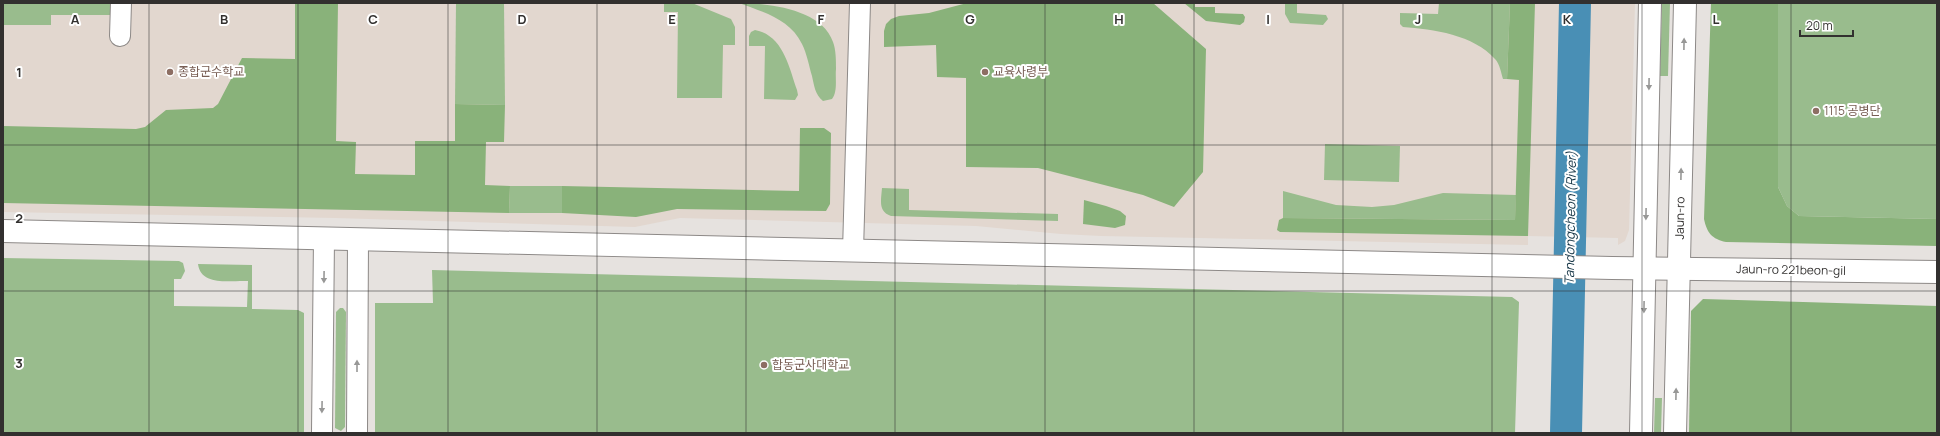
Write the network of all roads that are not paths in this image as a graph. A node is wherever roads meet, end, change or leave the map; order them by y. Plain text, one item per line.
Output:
1 (121, 3) edge
2 (860, 3) edge
3 (1650, 3) edge
4 (1685, 3) edge
5 (120, 36) dead end
6 (3, 232) edge
7 (324, 238) junction
8 (358, 239) junction
9 (852, 251) junction
10 (1645, 268) junction
11 (1679, 269) junction
12 (1937, 272) edge
13 (322, 433) edge
14 (357, 433) edge
15 (1641, 433) edge
16 (1675, 433) edge

1 - 5 street
2 - 9 street
3 -> 10 street
11 -> 4 street, Jaun-ro
6 - 7 street, Jaun-ro 221beon-gil
7 - 8 street, Jaun-ro 221beon-gil
7 -> 13 street
8 - 9 street, Jaun-ro 221beon-gil
14 -> 8 street
9 - 10 street, Jaun-ro 221beon-gil
10 - 11 street, Jaun-ro 221beon-gil
10 -> 15 street
11 - 12 street, Jaun-ro 221beon-gil
16 -> 11 street, Jaun-ro

